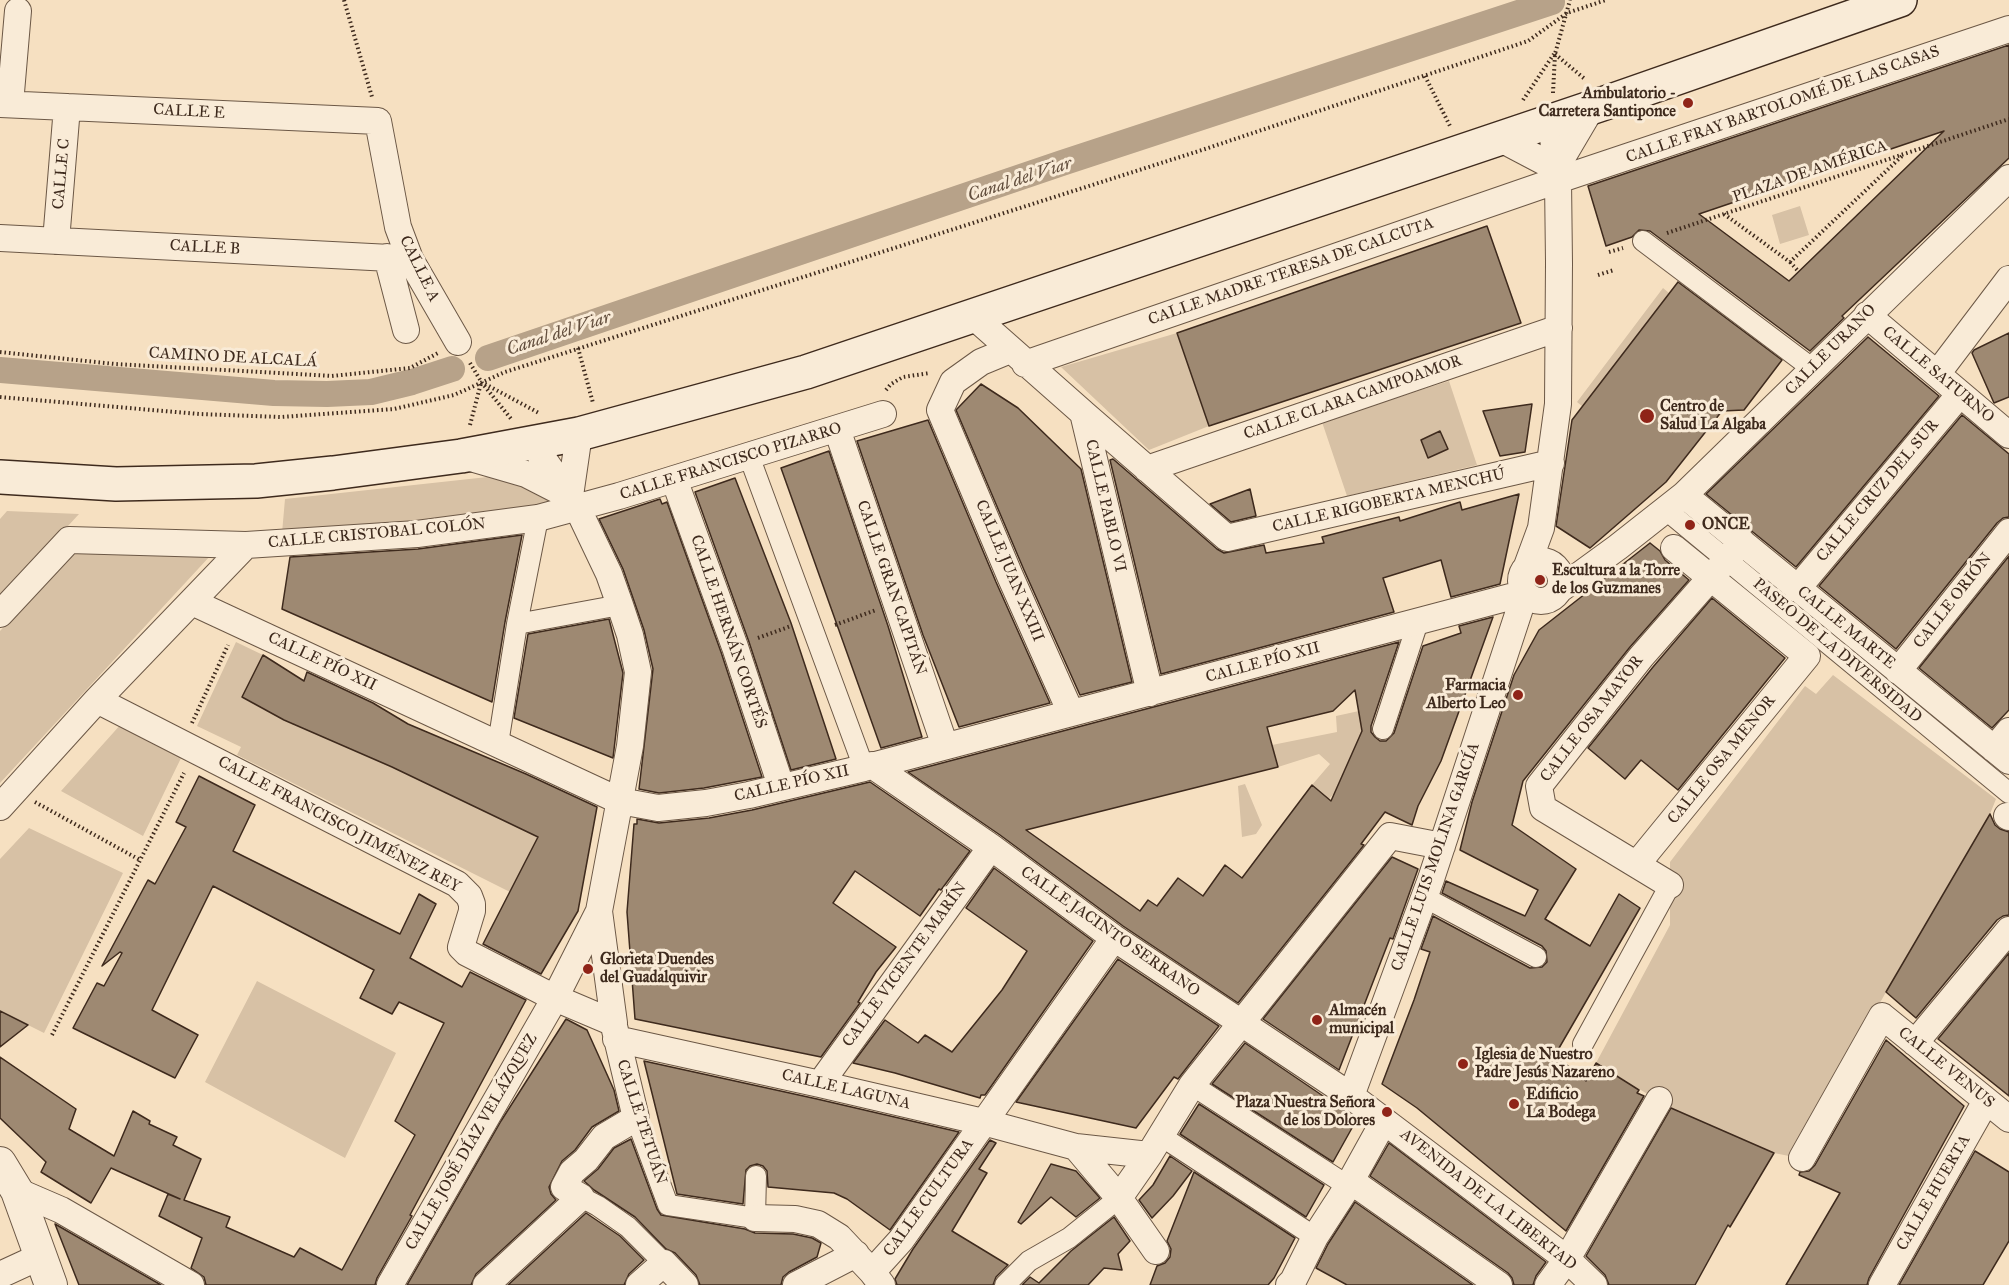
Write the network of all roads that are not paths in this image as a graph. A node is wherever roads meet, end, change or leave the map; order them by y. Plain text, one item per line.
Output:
1 (1900, 0) edge
2 (18, 10) dead end
3 (2009, 29) edge
4 (5, 104) edge
5 (1601, 104) junction
6 (67, 107) junction
7 (378, 121) joint
8 (1551, 121) junction
9 (1498, 138) junction
10 (1557, 174) junction
11 (2009, 178) edge
12 (0, 238) edge
13 (56, 241) junction
14 (1643, 241) road end
15 (398, 258) junction
16 (2009, 279) edge
17 (972, 315) junction
18 (1867, 315) junction
19 (1559, 328) junction
20 (406, 330) dead end
21 (458, 342) road end
22 (1017, 357) junction
23 (1813, 369) junction
24 (1937, 374) junction
25 (953, 382) joint
26 (1960, 394) junction
27 (1083, 413) junction
28 (883, 414) road end
29 (588, 423) junction
30 (536, 429) junction
31 (837, 429) junction
32 (2009, 435) edge
33 (461, 456) junction
34 (749, 456) junction
35 (0, 462) edge
36 (1551, 463) junction
37 (1147, 469) junction
38 (333, 473) junction
39 (0, 477) edge
40 (674, 479) junction
41 (574, 502) junction
42 (1674, 502) junction
43 (538, 518) junction
44 (2009, 531) edge
45 (246, 545) junction
46 (1674, 548) dead end
47 (1726, 560) junction
48 (1540, 585) junction
49 (1797, 589) junction
50 (192, 602) junction
51 (620, 605) junction
52 (0, 614) edge
53 (1418, 622) junction
54 (518, 624) junction
55 (1807, 656) joint
56 (1898, 671) junction
57 (1150, 693) junction
58 (97, 700) junction
59 (1071, 712) junction
60 (1383, 729) dead end
61 (498, 744) junction
62 (945, 746) junction
63 (2004, 747) edge
64 (868, 766) junction
65 (781, 786) junction
66 (620, 801) junction
67 (0, 807) edge
68 (2008, 809) edge
69 (1442, 846) junction
70 (991, 847) junction
71 (1637, 864) junction
72 (1670, 885) joint
73 (1424, 897) junction
74 (599, 911) junction
75 (2009, 930) edge
76 (1114, 938) junction
77 (1536, 957) dead end
78 (555, 998) junction
79 (1243, 1024) junction
80 (615, 1031) junction
81 (1915, 1043) junction
82 (1583, 1044) dead end
83 (820, 1084) junction
84 (1192, 1085) junction
85 (1351, 1096) junction
86 (1659, 1100) dead end
87 (1986, 1101) junction
88 (636, 1118) junction
89 (2009, 1119) edge
90 (1384, 1121) junction
91 (983, 1122) junction
92 (1155, 1146) junction
93 (1076, 1147) junction
94 (1802, 1158) dead end
95 (0, 1164) edge
96 (756, 1176) dead end
97 (1349, 1183) junction
98 (17, 1191) junction
99 (580, 1197) junction
100 (1119, 1198) junction
101 (755, 1218) junction
102 (1315, 1237) junction
103 (1156, 1251) dead end
104 (1567, 1258) junction
105 (663, 1263) junction
106 (870, 1270) edge
107 (45, 1271) edge
108 (0, 1275) edge
109 (1295, 1284) edge
110 (191, 1285) edge
111 (390, 1285) edge
112 (486, 1285) edge
113 (639, 1285) edge
114 (685, 1285) edge
115 (796, 1285) edge
116 (1005, 1285) edge
117 (1499, 1285) edge
118 (1548, 1285) edge
119 (1594, 1285) edge
120 (1881, 1285) edge

1 - 5 main road
2 - 4 street
3 - 10 street, CALLE FRAY BARTOLOMÉ DE LAS CASAS
4 - 6 street, CALLE E
5 - 8 main road
5 - 10 street
6 - 7 street, CALLE E
6 - 13 street, CALLE C
7 - 15 street, CALLE A
8 - 9 main road
8 - 10 street
9 - 10 street
9 - 17 main road
10 - 19 street
10 - 22 street, CALLE MADRE TERESA DE CALCUTA
11 - 18 street, CALLE URANO
12 - 13 street, CALLE B
13 - 15 street, CALLE B
14 - 23 street
15 - 20 street, CALLE A
15 - 21 street, CALLE A
16 - 24 street
17 - 22 street
17 - 29 main road
18 - 23 street, CALLE URANO
18 - 24 street, CALLE SATURNO
19 - 36 street
19 - 37 street, CALLE CLARA CAMPOAMOR
22 - 25 street, CALLE MADRE TERESA DE CALCUTA
22 - 27 street
23 - 42 street, CALLE URANO
24 - 26 street, CALLE SATURNO
25 - 59 street, CALLE JUAN XXIII
26 - 32 street, CALLE SATURNO
26 - 49 street, CALLE CRUZ DEL SUR
27 - 37 street
27 - 57 street, CALLE PABLO VI
28 - 31 street, CALLE FRANCISCO PIZARRO
29 - 30 main road
29 - 41 street
30 - 33 main road
30 - 41 street, CALLE JOSÉ DÍAZ VELÁZQUEZ
31 - 34 street, CALLE FRANCISCO PIZARRO
31 - 62 street, CALLE GRAN CAPITÁN
33 - 38 main road
33 - 41 street
34 - 40 street, CALLE FRANCISCO PIZARRO
34 - 64 street
35 - 38 main road
36 - 37 street, CALLE RIGOBERTA MENCHÚ
36 - 48 street
38 - 39 main road
40 - 41 street, CALLE FRANCISCO PIZARRO
40 - 65 street, CALLE HERNÁN CORTÉS
41 - 43 street, CALLE CRISTOBAL COLÓN
41 - 51 street, CALLE JOSÉ DÍAZ VELÁZQUEZ
42 - 47 street, CALLE MARTE
42 - 48 street, CALLE URANO
43 - 45 street, CALLE CRISTOBAL COLÓN
43 - 54 street
44 - 56 street, CALLE ORIÓN
45 - 50 street
45 - 52 street, CALLE CRISTOBAL COLÓN
46 - 47 street
47 - 49 street, CALLE MARTE
47 - 55 street, CALLE MARTE
47 - 68 street, PASEO DE LA DIVERSIDAD
47 - 71 street, CALLE OSA MAYOR
48 - 53 street, CALLE PÍO XII
48 - 69 street, CALLE LUIS MOLINA GARCÍA
49 - 56 street, CALLE MARTE
50 - 58 street
50 - 61 street, CALLE PÍO XII
51 - 54 street
51 - 66 street, CALLE JOSÉ DÍAZ VELÁZQUEZ
53 - 57 street, CALLE PÍO XII
53 - 60 street
54 - 61 street
55 - 71 street, CALLE OSA MENOR
56 - 63 street, CALLE MARTE
57 - 59 street, CALLE PÍO XII
58 - 67 street
58 - 78 street, CALLE FRANCISCO JIMÉNEZ REY
59 - 62 street, CALLE PÍO XII
61 - 66 street, CALLE PÍO XII
62 - 64 street, CALLE PÍO XII
64 - 65 street, CALLE PÍO XII
64 - 70 street, CALLE JACINTO SERRANO
65 - 66 street, CALLE PÍO XII
66 - 74 street, CALLE JOSÉ DÍAZ VELÁZQUEZ
69 - 73 street, CALLE LUIS MOLINA GARCÍA
69 - 79 street
70 - 76 street, CALLE JACINTO SERRANO
70 - 83 street, CALLE VICENTE MARÍN
71 - 72 street, CALLE OSA MAYOR
72 - 82 street
73 - 77 street
73 - 85 street, CALLE LUIS MOLINA GARCÍA
74 - 78 street, CALLE JOSÉ DÍAZ VELÁZQUEZ
74 - 80 street, CALLE JOSÉ DÍAZ VELÁZQUEZ
75 - 81 street
76 - 79 street, CALLE JACINTO SERRANO
76 - 91 street, CALLE CULTURA
78 - 80 street
78 - 111 street, CALLE JOSÉ DÍAZ VELÁZQUEZ
79 - 84 street
79 - 85 street, CALLE JACINTO SERRANO
80 - 83 street, CALLE LAGUNA
80 - 88 street, CALLE TETUÁN
81 - 87 street, CALLE VENUS
81 - 94 street, CALLE VENUS
83 - 91 street, CALLE LAGUNA
84 - 92 street
84 - 97 street
85 - 90 street, AVENIDA DE LA LIBERTAD
86 - 104 street
87 - 89 street, CALLE VENUS
87 - 120 street, CALLE HUERTA
88 - 99 street
88 - 101 street, CALLE TETUÁN
90 - 97 street
90 - 104 street, AVENIDA DE LA LIBERTAD
91 - 93 street, CALLE LAGUNA
91 - 106 street, CALLE CULTURA
92 - 93 street, CALLE LAGUNA
92 - 100 street
92 - 102 street
93 - 100 street
95 - 98 street
96 - 101 street
97 - 102 street
97 - 117 street
98 - 107 street
98 - 110 street
99 - 105 street
99 - 112 street
100 - 103 street
100 - 116 street
101 - 106 street, CALLE TETUÁN
102 - 109 street
104 - 118 street
104 - 119 street, AVENIDA DE LA LIBERTAD
105 - 113 street
105 - 114 street
106 - 115 street
107 - 108 street

